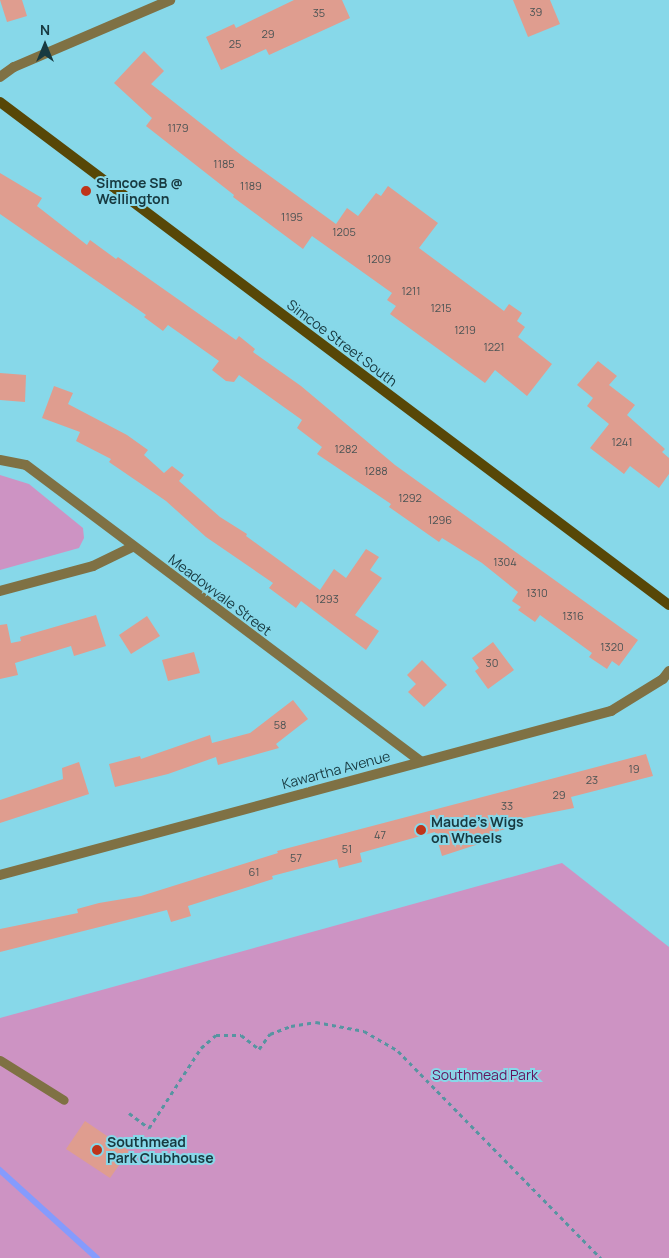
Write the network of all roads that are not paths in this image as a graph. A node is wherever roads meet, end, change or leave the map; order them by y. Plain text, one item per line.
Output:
1 (170, 0) edge
2 (0, 77) edge
3 (0, 102) edge
4 (0, 460) edge
5 (132, 547) junction
6 (0, 591) edge
7 (669, 605) edge
8 (669, 671) edge
9 (420, 761) junction
10 (0, 875) edge
11 (0, 1060) edge
12 (64, 1100) dead end

1 - 2 street
3 - 7 street, Simcoe Street South
4 - 5 street, Meadowvale Street
5 - 6 street
5 - 9 street, Meadowvale Street
8 - 9 street, Kawartha Avenue
9 - 10 street, Kawartha Avenue
11 - 12 lane

